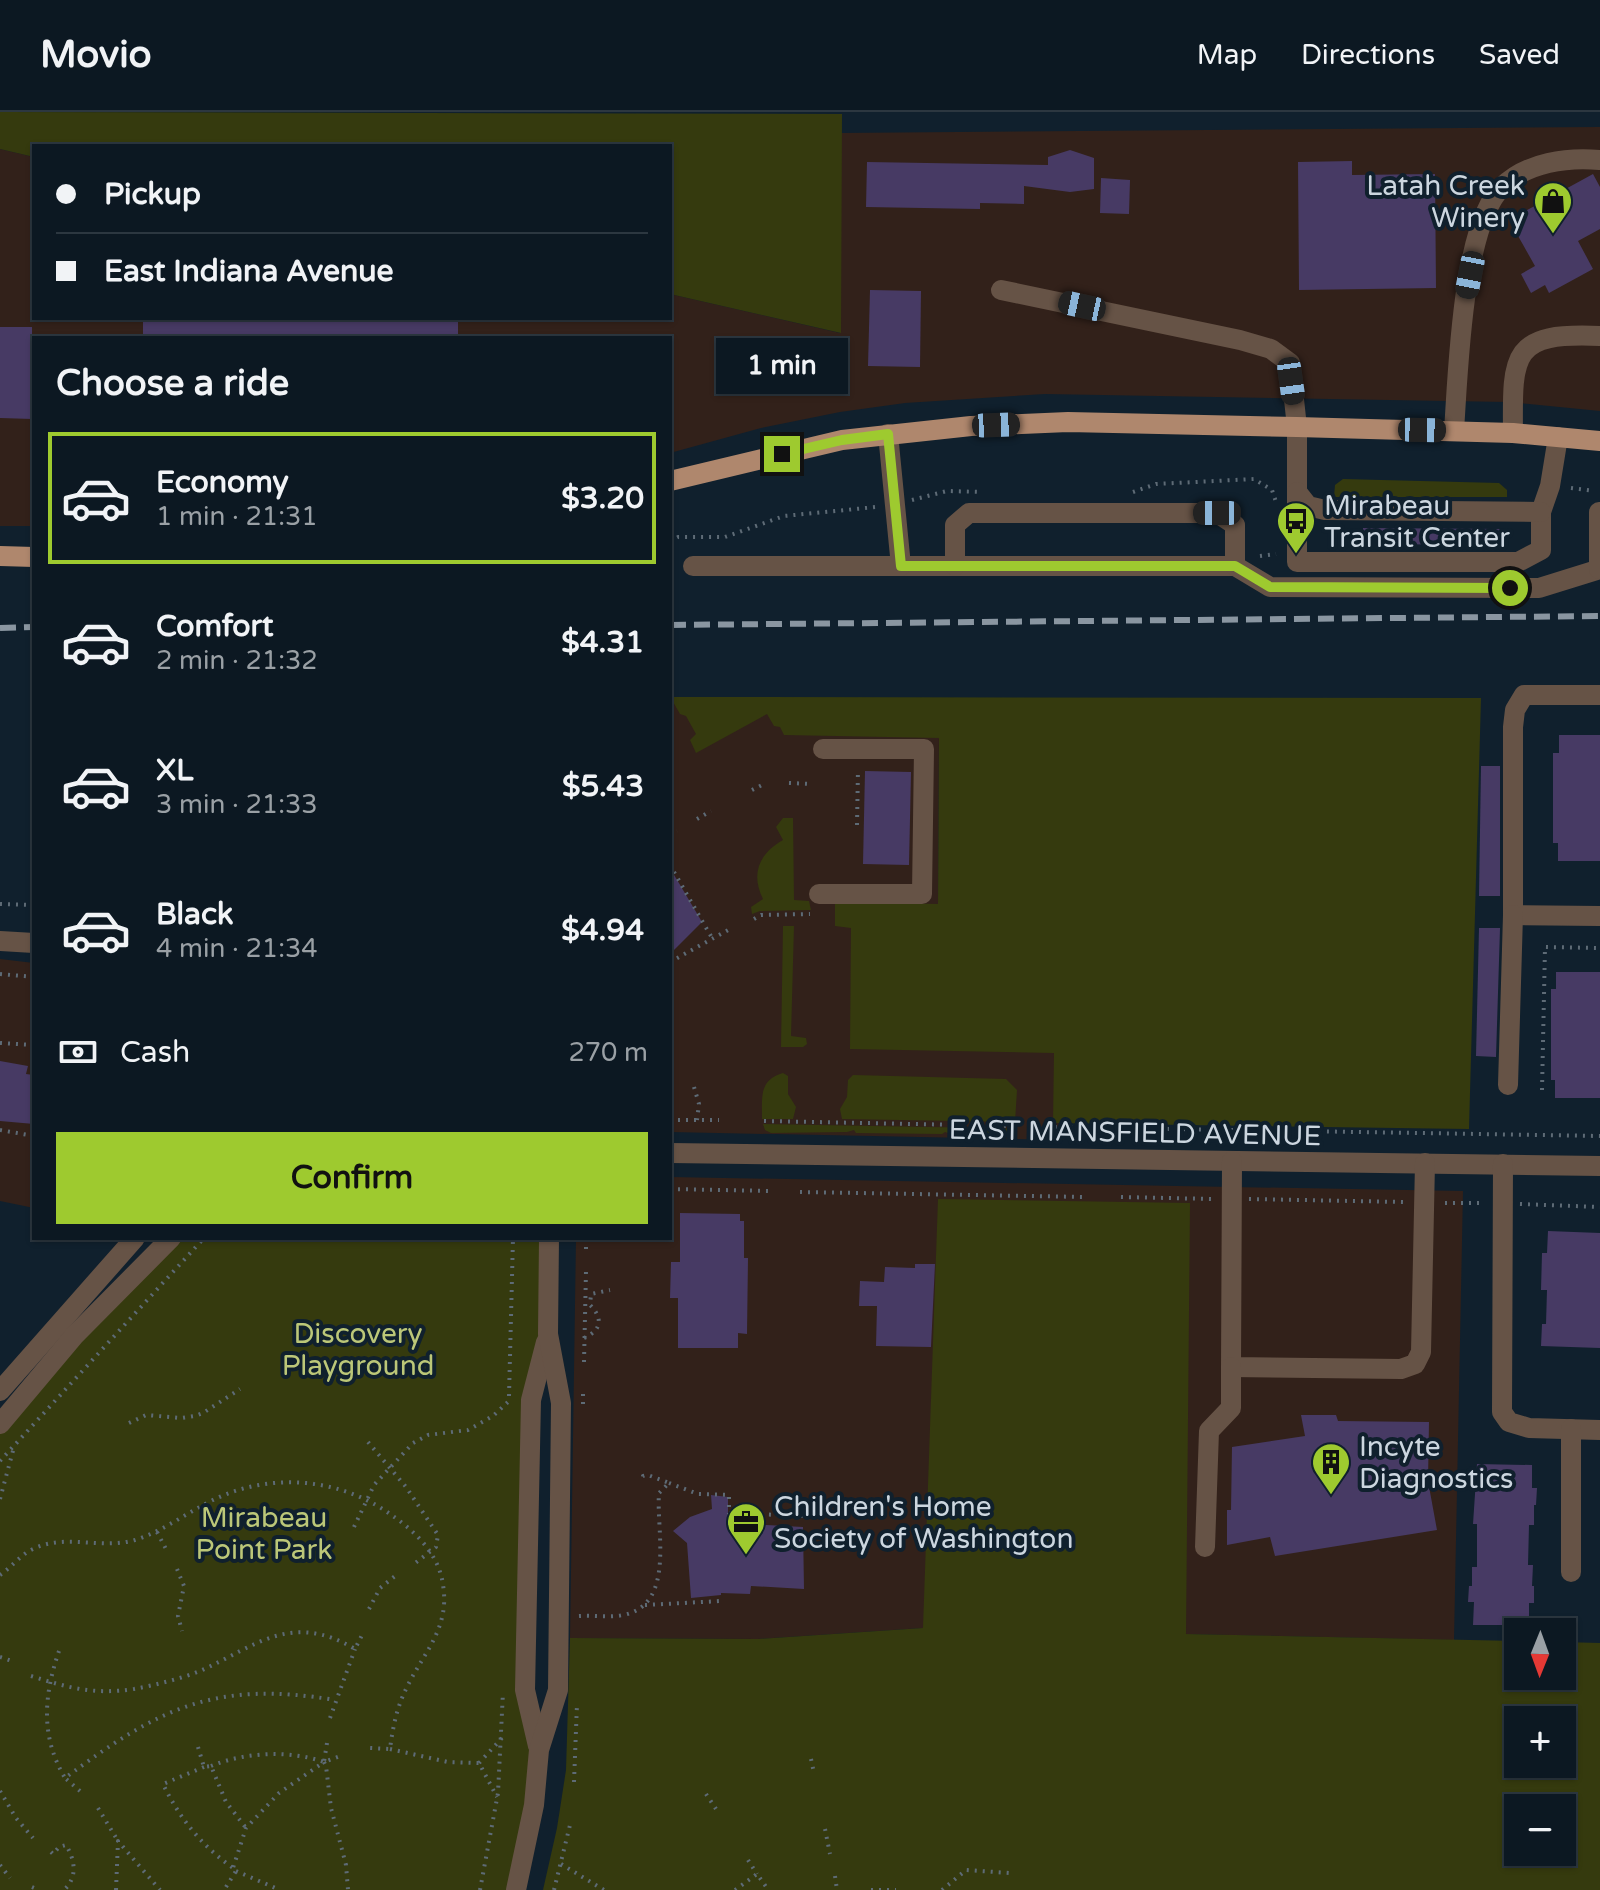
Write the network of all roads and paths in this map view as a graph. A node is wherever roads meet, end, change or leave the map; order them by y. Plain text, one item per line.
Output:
1 (1600, 160) edge
2 (1001, 290) dead end
3 (1600, 336) edge
4 (1297, 427) junction
5 (1454, 431) junction
6 (1513, 433) junction
7 (888, 434) junction
8 (1558, 437) junction
9 (1600, 441) edge
10 (672, 481) edge
11 (1297, 492) junction
12 (1541, 512) junction
13 (1599, 512) edge
14 (0, 556) edge
15 (32, 557) edge
16 (693, 566) dead end
17 (901, 566) junction
18 (955, 566) junction
19 (1235, 566) junction
20 (1600, 569) edge
21 (1600, 695) edge
22 (823, 749) dead end
23 (858, 767) dead end
24 (766, 783) dead end
25 (789, 783) dead end
26 (811, 784) dead end
27 (752, 790) dead end
28 (711, 811) dead end
29 (697, 819) dead end
30 (857, 825) dead end
31 (677, 831) dead end
32 (672, 834) edge
33 (672, 868) edge
34 (819, 894) dead end
35 (0, 904) edge
36 (32, 905) edge
37 (810, 914) dead end
38 (1513, 915) junction
39 (1600, 916) edge
40 (754, 919) dead end
41 (730, 929) dead end
42 (712, 938) junction
43 (0, 941) edge
44 (32, 943) edge
45 (1600, 948) edge
46 (672, 961) edge
47 (0, 974) edge
48 (32, 977) edge
49 (0, 1043) edge
50 (32, 1045) edge
51 (1508, 1085) dead end
52 (694, 1087) dead end
53 (1542, 1090) dead end
54 (672, 1120) edge
55 (697, 1120) junction
56 (719, 1120) dead end
57 (764, 1121) dead end
58 (1014, 1126) dead end
59 (1055, 1127) dead end
60 (0, 1130) edge
61 (32, 1136) edge
62 (1600, 1136) edge
63 (672, 1153) edge
64 (1232, 1161) junction
65 (1425, 1163) junction
66 (1503, 1164) junction
67 (1600, 1166) edge
68 (672, 1189) edge
69 (772, 1191) dead end
70 (800, 1192) dead end
71 (1086, 1197) dead end
72 (1121, 1197) dead end
73 (1219, 1199) dead end
74 (1242, 1199) dead end
75 (1410, 1202) dead end
76 (133, 1240) edge
77 (169, 1240) edge
78 (202, 1240) edge
79 (513, 1240) edge
80 (549, 1240) edge
81 (586, 1240) edge
82 (586, 1249) dead end
83 (586, 1271) dead end
84 (610, 1290) dead end
85 (588, 1294) junction
86 (548, 1334) junction
87 (584, 1338) junction
88 (584, 1362) dead end
89 (1231, 1367) junction
90 (240, 1389) dead end
91 (0, 1391) edge
92 (509, 1401) junction
93 (509, 1414) dead end
94 (129, 1423) dead end
95 (0, 1424) edge
96 (1571, 1429) junction
97 (1600, 1430) edge
98 (368, 1442) dead end
99 (15, 1445) junction
100 (0, 1461) edge
101 (388, 1468) junction
102 (642, 1481) dead end
103 (669, 1483) junction
104 (0, 1499) edge
105 (366, 1500) junction
106 (806, 1516) dead end
107 (354, 1527) dead end
108 (157, 1532) junction
109 (1205, 1547) dead end
110 (166, 1549) dead end
111 (430, 1552) junction
112 (414, 1564) dead end
113 (177, 1569) dead end
114 (1571, 1572) dead end
115 (0, 1575) edge
116 (395, 1576) dead end
117 (721, 1601) dead end
118 (645, 1605) junction
119 (369, 1609) dead end
120 (579, 1616) dead end
121 (182, 1631) dead end
122 (364, 1631) dead end
123 (355, 1649) junction
124 (59, 1651) dead end
125 (0, 1657) edge
126 (12, 1661) dead end
127 (31, 1676) dead end
128 (50, 1682) junction
129 (504, 1687) dead end
130 (335, 1700) junction
131 (330, 1718) dead end
132 (503, 1737) junction
133 (327, 1743) dead end
134 (198, 1747) dead end
135 (370, 1748) dead end
136 (390, 1749) junction
137 (539, 1750) junction
138 (343, 1755) dead end
139 (811, 1759) dead end
140 (324, 1762) junction
141 (479, 1763) junction
142 (211, 1766) junction
143 (204, 1767) junction
144 (814, 1773) dead end
145 (65, 1778) junction
146 (0, 1791) edge
147 (80, 1791) dead end
148 (706, 1794) dead end
149 (497, 1797) junction
150 (98, 1808) dead end
151 (718, 1812) dead end
152 (570, 1825) dead end
153 (246, 1828) junction
154 (825, 1829) dead end
155 (33, 1838) dead end
156 (118, 1841) junction
157 (51, 1852) dead end
158 (830, 1854) dead end
159 (748, 1860) dead end
160 (561, 1864) junction
161 (0, 1865) edge
162 (234, 1870) junction
163 (1009, 1873) dead end
164 (757, 1874) junction
165 (835, 1876) dead end
166 (10, 1878) dead end
167 (32, 1887) dead end
168 (226, 1887) dead end
169 (767, 1888) edge
170 (39, 1890) edge
171 (64, 1890) edge
172 (116, 1890) edge
173 (160, 1890) edge
174 (280, 1890) edge
175 (348, 1890) edge
176 (480, 1890) edge
177 (516, 1890) edge
178 (554, 1890) edge
179 (604, 1890) edge
180 (735, 1890) edge
181 (837, 1890) edge
182 (871, 1890) edge
183 (896, 1890) edge
184 (942, 1890) edge

1 - 5 street
2 - 4 street
3 - 6 street
4 - 5 main road
4 - 7 main road
4 - 11 street
5 - 6 main road
6 - 8 main road
7 - 10 main road
7 - 17 street
8 - 9 main road
8 - 12 street
11 - 12 street
11 - 12 street
13 - 20 street
14 - 15 main road
16 - 17 street
17 - 18 street
18 - 19 street
18 - 19 street
19 - 20 street
21 - 38 street
22 - 34 street
23 - 30 path
24 - 27 path
25 - 26 path
28 - 29 path
31 - 32 path
33 - 42 path
35 - 36 path
37 - 40 path
38 - 39 street
38 - 51 street
41 - 42 path
42 - 46 path
43 - 44 street
45 - 53 path
47 - 48 path
49 - 50 path
52 - 55 path
54 - 55 path
55 - 56 path
57 - 58 path
59 - 62 path
60 - 61 path
63 - 64 street, EAST MANSFIELD AVENUE
64 - 65 street, EAST MANSFIELD AVENUE
64 - 89 street
65 - 66 street, EAST MANSFIELD AVENUE
65 - 89 street
66 - 67 street, EAST MANSFIELD AVENUE
66 - 96 street
68 - 69 path
70 - 71 path
72 - 73 path
74 - 75 path
76 - 91 street
77 - 95 street
78 - 99 path
79 - 92 path
80 - 86 street
81 - 82 path
83 - 85 path
84 - 85 path
85 - 87 path
85 - 87 path
86 - 137 street
86 - 137 street
87 - 88 path
89 - 109 street
90 - 94 path
92 - 93 path
92 - 101 path
96 - 97 street
96 - 114 street
98 - 101 path
99 - 100 path
99 - 104 path
101 - 105 path
101 - 111 path
102 - 103 path
103 - 106 path
103 - 118 path
105 - 107 path
105 - 108 path
105 - 111 path
108 - 110 path
108 - 115 path
111 - 112 path
111 - 136 path
113 - 121 path
116 - 119 path
117 - 118 path
118 - 120 path
122 - 123 path
123 - 128 path
123 - 130 path
124 - 128 path
125 - 126 path
127 - 128 path
128 - 145 path
129 - 132 path
130 - 131 path
130 - 145 path
132 - 141 path
132 - 149 path
133 - 140 path
134 - 143 path
135 - 136 path
136 - 141 path
137 - 177 street
138 - 140 path
139 - 144 path
140 - 142 path
140 - 153 path
140 - 175 path
141 - 149 path
142 - 143 path
142 - 153 path
143 - 162 path
145 - 147 path
146 - 155 path
148 - 151 path
149 - 176 path
150 - 156 path
152 - 160 path
153 - 162 path
154 - 158 path
156 - 172 path
156 - 173 path
157 - 171 path
159 - 164 path
160 - 178 path
160 - 179 path
161 - 166 path
162 - 168 path
162 - 174 path
163 - 184 path
164 - 169 path
164 - 180 path
165 - 181 path
167 - 170 path
182 - 183 path

